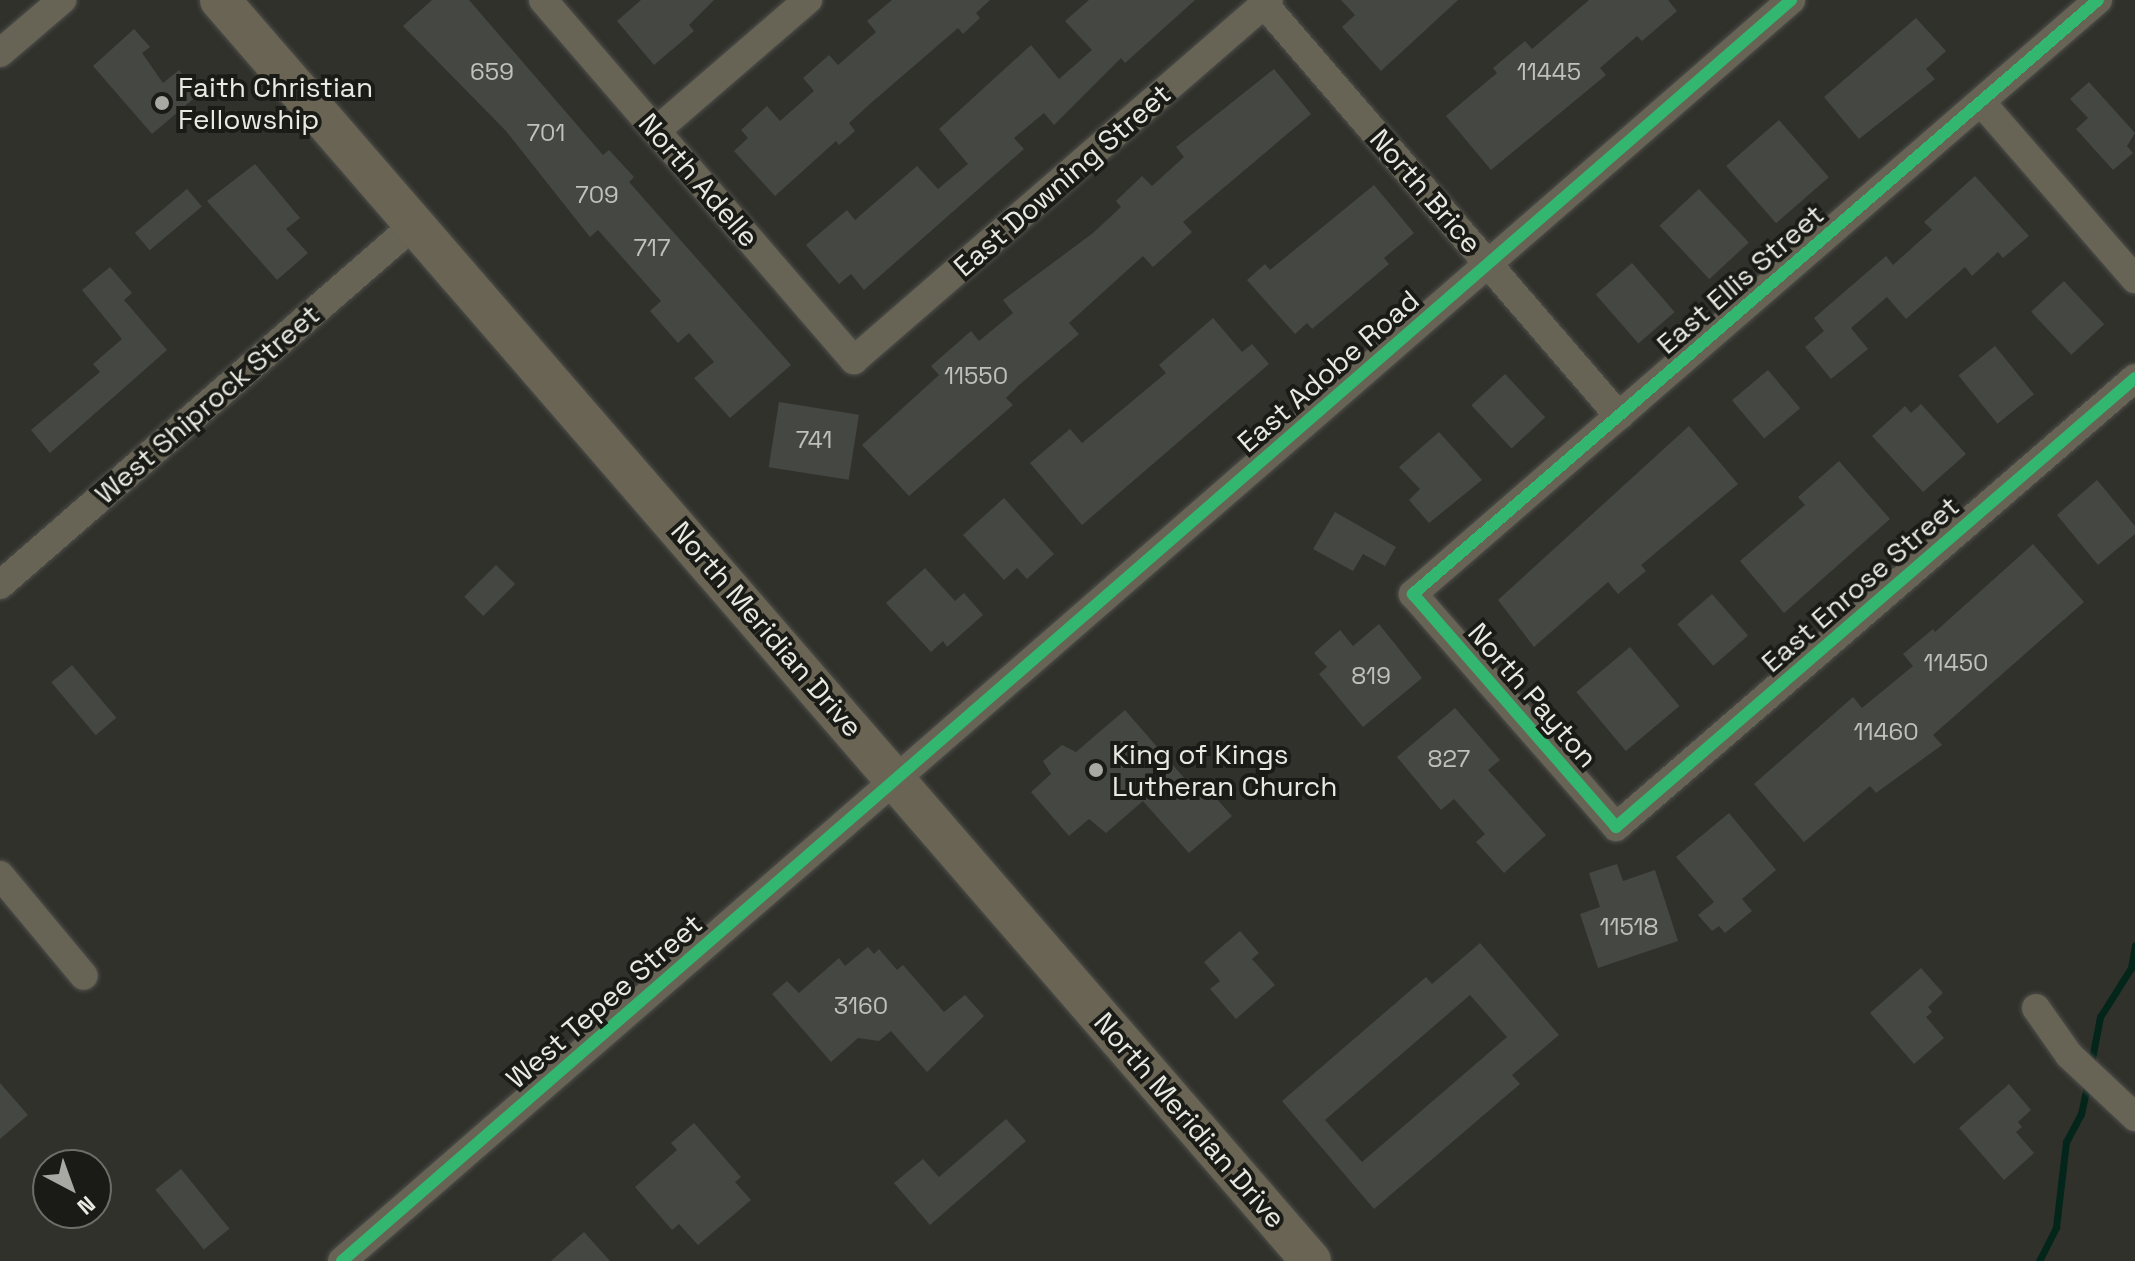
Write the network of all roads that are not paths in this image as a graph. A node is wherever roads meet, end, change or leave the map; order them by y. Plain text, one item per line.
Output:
1 (62, 0) edge
2 (220, 0) edge
3 (543, 0) edge
4 (808, 0) edge
5 (1791, 0) edge
6 (2098, 0) edge
7 (1266, 2) edge
8 (0, 53) edge
9 (1981, 102) junction
10 (656, 131) junction
11 (415, 224) junction
12 (1489, 264) junction
13 (2135, 279) edge
14 (854, 360) joint
15 (2135, 378) edge
16 (1619, 416) junction
17 (0, 585) edge
18 (1413, 594) joint
19 (896, 777) junction
20 (1616, 827) joint
21 (0, 875) edge
22 (84, 976) dead end
23 (2036, 1008) dead end
24 (2135, 1117) edge
25 (342, 1261) edge
26 (1311, 1261) edge

1 - 8 street
2 - 11 street, North Meridian Drive
3 - 10 street, North Adelle
4 - 10 street
5 - 12 street, East Adobe Road
6 - 9 street, East Ellis Street
7 - 12 street, North Brice
7 - 14 street, East Downing Street
9 - 13 street
9 - 16 street, East Ellis Street
10 - 14 street, North Adelle
11 - 17 street, West Shiprock Street
11 - 19 street, North Meridian Drive
12 - 16 street, North Brice
12 - 19 street, East Adobe Road
15 - 20 street, East Enrose Street
16 - 18 street, East Ellis Street
18 - 20 street, North Payton
19 - 25 street, West Tepee Street
19 - 26 street, North Meridian Drive
21 - 22 street
23 - 24 street

